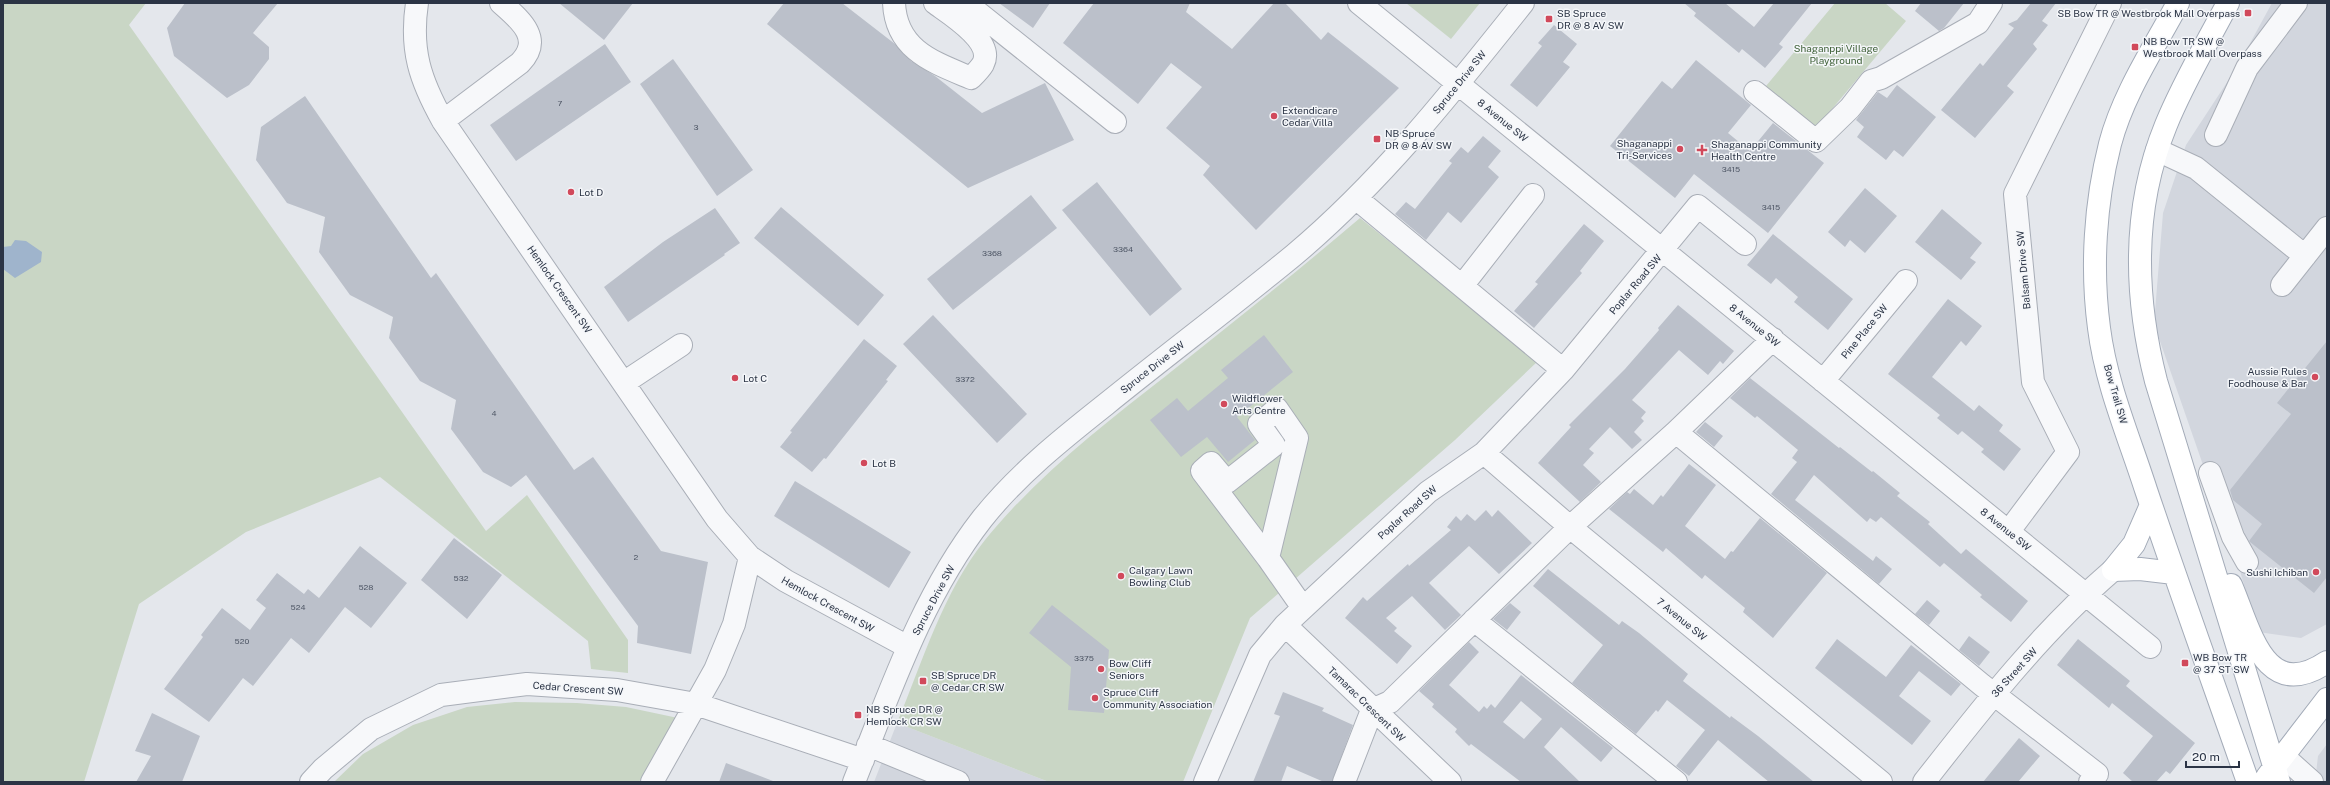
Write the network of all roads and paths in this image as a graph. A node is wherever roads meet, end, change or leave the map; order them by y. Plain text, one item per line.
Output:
1 (417, 3) edge
2 (501, 3) edge
3 (894, 3) edge
4 (935, 3) edge
5 (966, 3) edge
6 (1359, 3) edge
7 (1523, 3) edge
8 (1990, 3) edge
9 (2110, 3) edge
10 (2178, 3) edge
11 (2228, 3) edge
12 (2296, 3) edge
13 (1459, 84) junction
14 (1756, 92) dead end
15 (443, 121) junction
16 (1115, 122) dead end
17 (2216, 135) dead end
18 (2157, 150) junction
19 (1533, 195) dead end
20 (1357, 199) junction
21 (2327, 228) edge
22 (1745, 244) dead end
23 (1663, 250) junction
24 (2305, 256) junction
25 (1906, 280) dead end
26 (2282, 285) dead end
27 (1462, 286) junction
28 (1773, 339) junction
29 (681, 345) dead end
30 (1563, 370) junction
31 (1823, 380) junction
32 (625, 382) junction
33 (1676, 432) junction
34 (1484, 453) junction
35 (2210, 473) dead end
36 (2152, 505) junction
37 (1570, 527) junction
38 (2009, 531) junction
39 (2210, 557) junction
40 (750, 558) junction
41 (1268, 558) junction
42 (2247, 562) dead end
43 (2113, 570) junction
44 (2174, 573) junction
45 (2086, 594) junction
46 (1303, 608) junction
47 (1474, 620) junction
48 (1284, 625) junction
49 (908, 647) junction
50 (2150, 647) dead end
51 (2327, 662) edge
52 (1993, 694) junction
53 (2327, 699) edge
54 (696, 704) junction
55 (1372, 710) junction
56 (866, 752) junction
57 (2275, 772) edge
58 (311, 782) edge
59 (652, 782) edge
60 (854, 782) edge
61 (958, 782) edge
62 (1206, 782) edge
63 (1344, 782) edge
64 (1450, 782) edge
65 (1676, 782) edge
66 (1881, 782) edge
67 (1924, 782) edge
68 (2090, 782) edge
69 (2248, 782) edge
70 (2312, 782) edge

1 - 15 street, Hemlock Crescent SW
2 - 15 street
3 - 4 street
5 - 16 street
6 - 13 street, 8 Avenue SW
7 - 13 street, Spruce Drive SW
8 - 14 street
9 - 38 street, Balsam Drive SW
10 - 36 main road, Bow Trail SW
11 - 18 main road
12 - 17 street
13 - 20 street, Spruce Drive SW
13 - 23 street, 8 Avenue SW
15 - 32 street, Hemlock Crescent SW
18 - 24 street
18 - 39 main road
19 - 27 street
20 - 27 street
20 - 49 street, Spruce Drive SW
21 - 24 street
22 - 23 street, Poplar Road SW
23 - 28 street, 8 Avenue SW
23 - 30 street, Poplar Road SW
24 - 26 street
25 - 31 street, Pine Place SW
27 - 30 street
28 - 31 street, 8 Avenue SW
28 - 33 street
29 - 32 street
30 - 34 street, Poplar Road SW
31 - 38 street, 8 Avenue SW
32 - 40 street, Hemlock Crescent SW
33 - 37 street
33 - 52 street
34 - 37 street, 7 Avenue SW
34 - 46 street, Poplar Road SW
35 - 42 street
36 - 43 main road, 36 Street SW
36 - 44 main road, Bow Trail SW
37 - 47 street
37 - 66 street, 7 Avenue SW
38 - 45 street, 8 Avenue SW
39 - 51 main road
39 - 57 main road
40 - 49 street, Hemlock Crescent SW
40 - 54 street
41 - 41 street
41 - 46 street
43 - 44 main road
43 - 45 street, 36 Street SW
44 - 69 main road, Bow Trail SW
45 - 50 street, 8 Avenue SW
45 - 52 street, 36 Street SW
46 - 48 street, Poplar Road SW
47 - 55 street
47 - 65 street
48 - 55 street, Tamarac Crescent SW
48 - 62 street, Poplar Road SW
49 - 56 street, Spruce Drive SW
52 - 67 street, 36 Street SW
52 - 68 street
53 - 57 main road
54 - 56 street, Cedar Crescent SW
54 - 58 street, Cedar Crescent SW
54 - 59 street
55 - 63 street
55 - 64 street, Tamarac Crescent SW
56 - 60 street, Spruce Drive SW
56 - 61 street, Cedar Crescent SW
57 - 70 street

